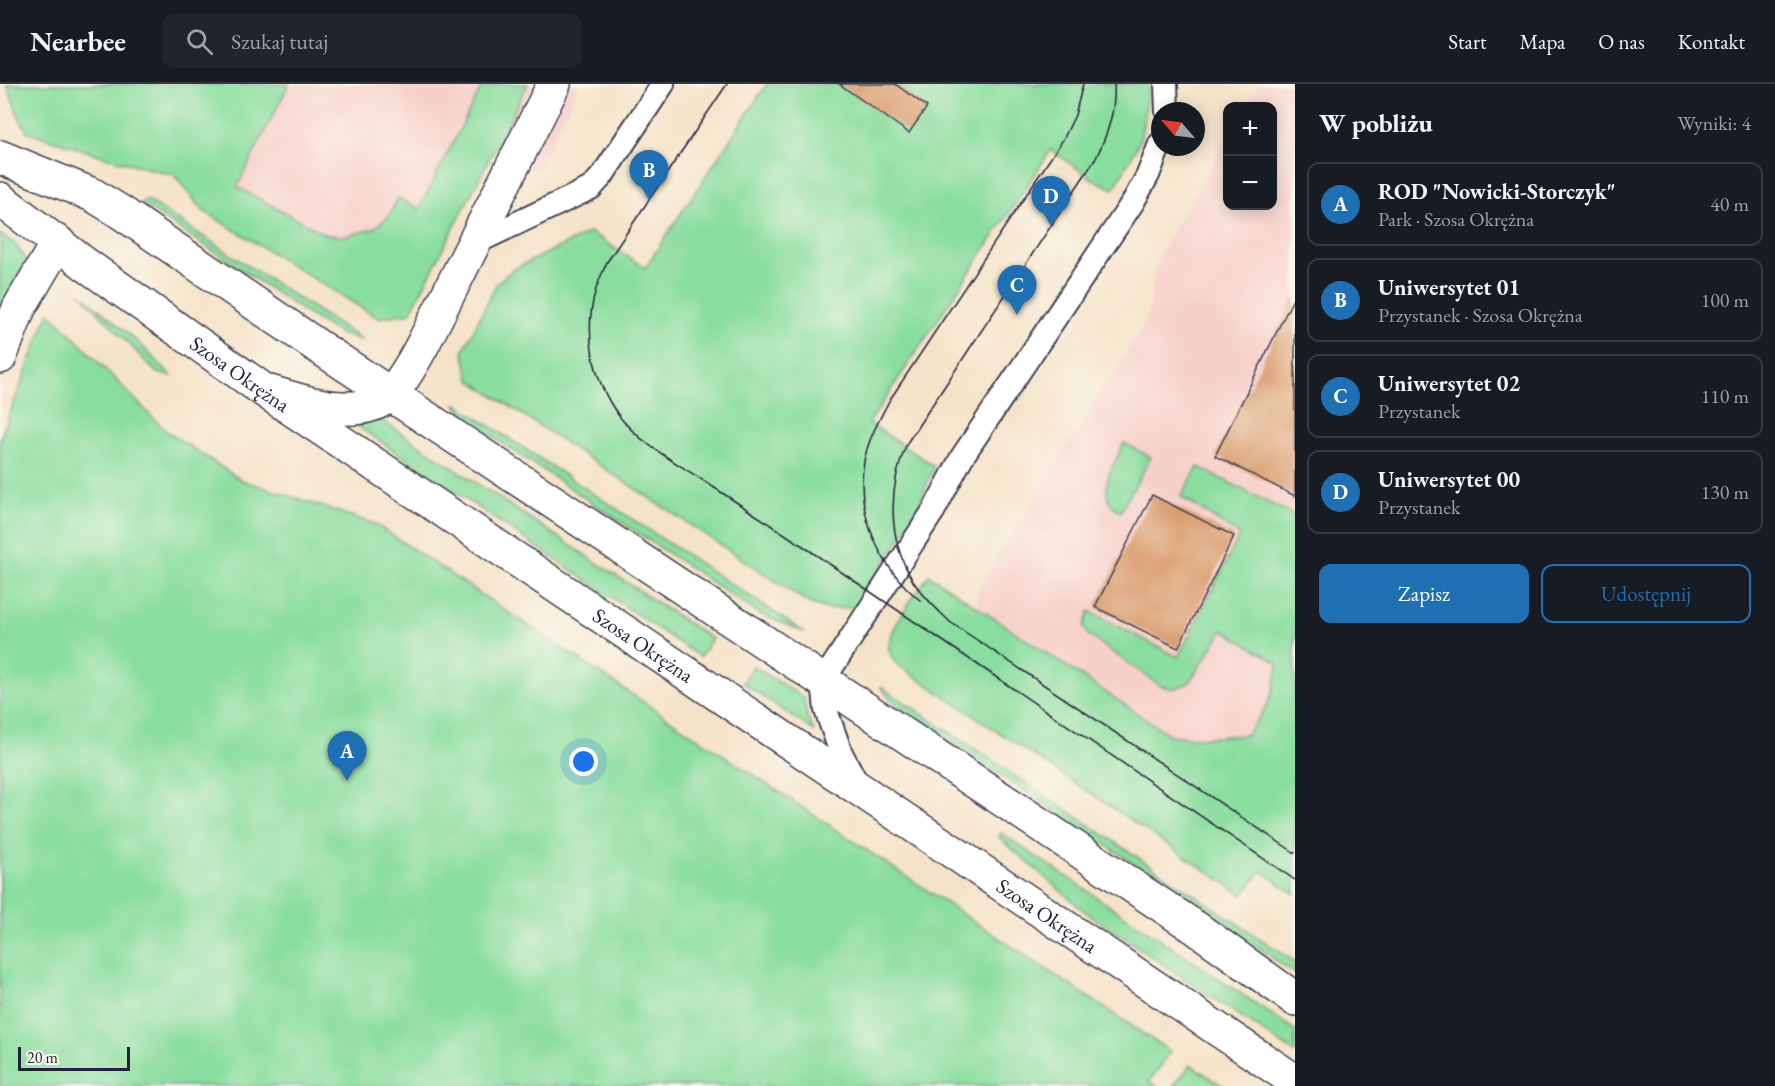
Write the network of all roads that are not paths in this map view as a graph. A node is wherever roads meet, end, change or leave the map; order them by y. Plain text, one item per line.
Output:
1 (554, 84) edge
2 (663, 84) edge
3 (1166, 84) edge
4 (1167, 102) edge
5 (1155, 156) edge
6 (0, 157) edge
7 (0, 199) edge
8 (58, 242) junction
9 (473, 244) junction
10 (0, 357) edge
11 (265, 391) junction
12 (390, 394) junction
13 (824, 681) junction
14 (862, 792) junction
15 (1295, 999) edge
16 (1295, 1081) edge

1 - 9 street
2 - 9 lane
3 - 4 lane
5 - 13 lane
6 - 12 street
7 - 8 street, Szosa Okrężna
8 - 10 street
8 - 11 street, Szosa Okrężna
9 - 12 street
11 - 12 street
11 - 14 street, Szosa Okrężna
12 - 13 street
13 - 14 lane
13 - 15 street
14 - 16 street, Szosa Okrężna

